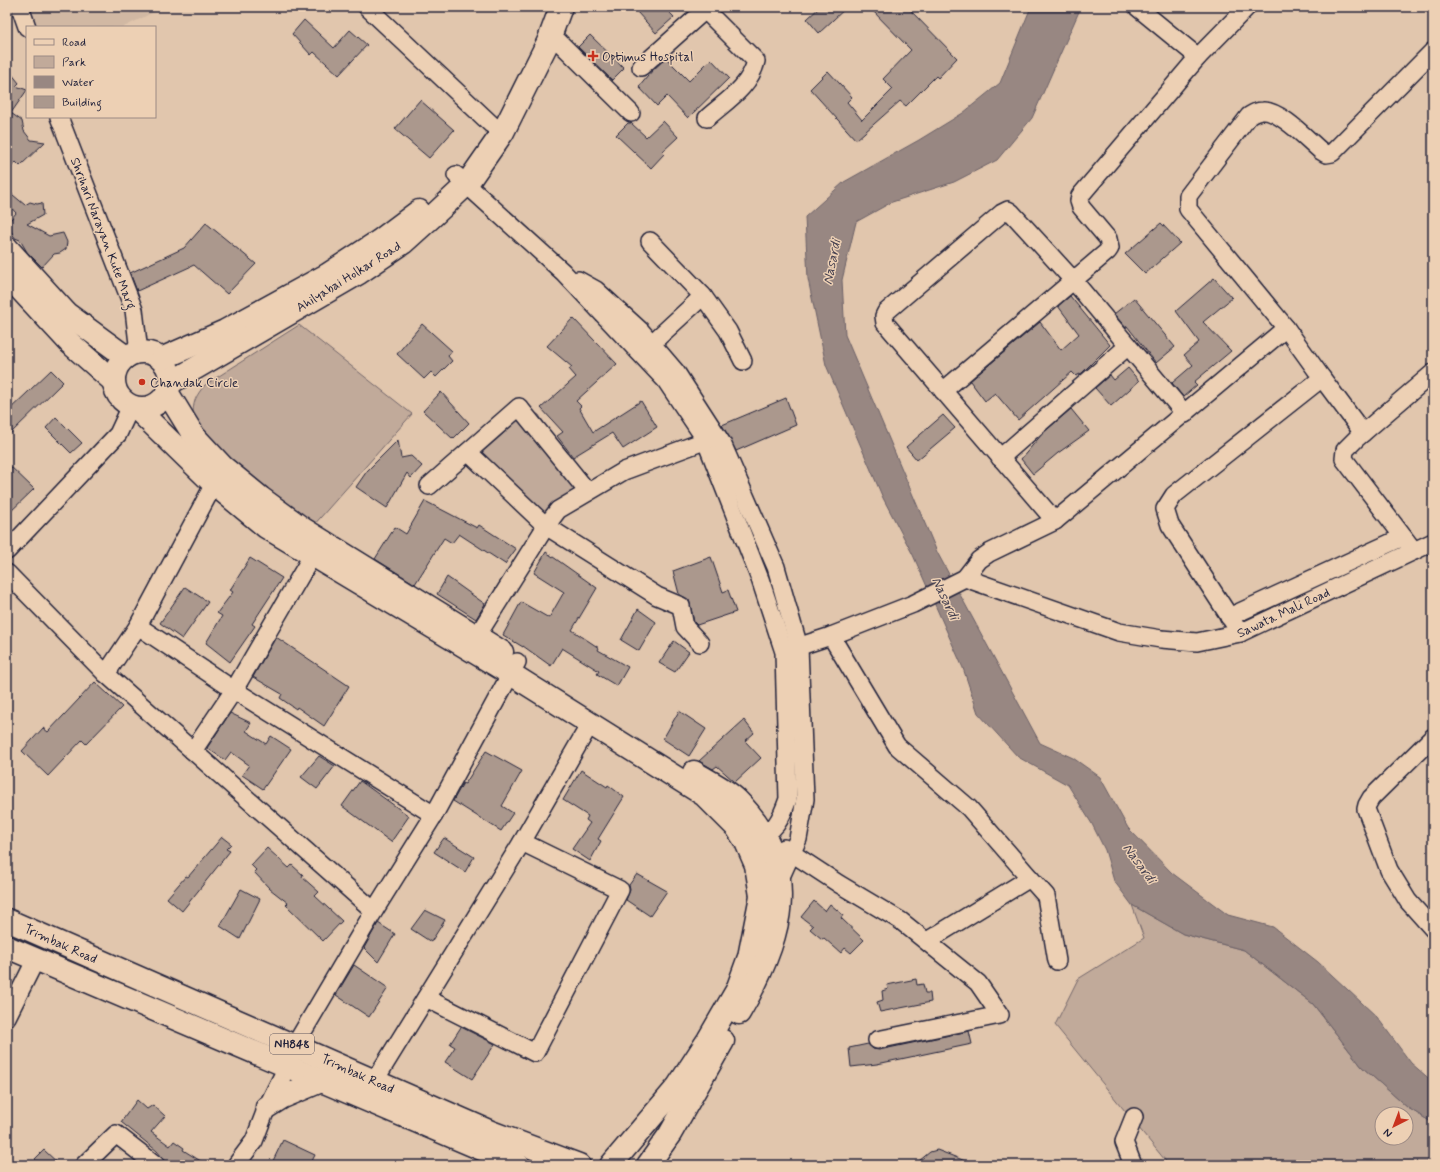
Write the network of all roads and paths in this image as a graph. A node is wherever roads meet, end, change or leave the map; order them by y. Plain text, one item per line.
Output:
1 (20, 7) edge
2 (367, 7) edge
3 (548, 7) edge
4 (561, 7) edge
5 (1137, 7) edge
6 (1247, 7) edge
7 (703, 8) edge
8 (27, 26) edge
9 (551, 34) junction
10 (1433, 51) edge
11 (1198, 57) junction
12 (641, 67) dead end
13 (632, 113) dead end
14 (59, 118) edge
15 (707, 118) dead end
16 (497, 128) junction
17 (461, 180) junction
18 (650, 241) dead end
19 (7, 248) edge
20 (563, 272) junction
21 (7, 275) edge
22 (1073, 280) junction
23 (703, 296) junction
24 (1286, 328) junction
25 (652, 343) junction
26 (1128, 346) junction
27 (132, 354) junction
28 (161, 359) junction
29 (742, 361) dead end
30 (1433, 373) edge
31 (1322, 378) junction
32 (113, 381) junction
33 (169, 388) junction
34 (943, 391) junction
35 (133, 407) junction
36 (1184, 414) junction
37 (1363, 433) junction
38 (712, 438) junction
39 (468, 452) junction
40 (1000, 458) junction
41 (214, 484) junction
42 (429, 486) dead end
43 (588, 492) junction
44 (1055, 521) junction
45 (546, 526) junction
46 (1403, 537) junction
47 (1433, 542) edge
48 (7, 551) edge
49 (1414, 551) junction
50 (312, 556) junction
51 (7, 573) edge
52 (965, 578) junction
53 (1229, 617) junction
54 (138, 626) junction
55 (1240, 633) junction
56 (477, 636) junction
57 (831, 636) junction
58 (700, 643) dead end
59 (792, 649) junction
60 (514, 668) junction
61 (106, 674) junction
62 (234, 690) junction
63 (590, 724) junction
64 (1433, 737) edge
65 (193, 751) junction
66 (434, 816) junction
67 (756, 839) junction
68 (522, 842) junction
69 (792, 853) junction
70 (1030, 878) junction
71 (779, 881) junction
72 (374, 911) junction
73 (7, 920) edge
74 (1433, 929) edge
75 (927, 941) junction
76 (7, 947) edge
77 (36, 959) junction
78 (1057, 961) dead end
79 (426, 998) junction
80 (7, 1017) edge
81 (877, 1040) dead end
82 (295, 1045) junction
83 (287, 1067) junction
84 (376, 1080) junction
85 (321, 1081) junction
86 (267, 1107) junction
87 (1134, 1117) dead end
88 (84, 1165) edge
89 (156, 1165) edge
90 (236, 1165) edge
91 (519, 1165) edge
92 (579, 1165) edge
93 (611, 1165) edge
94 (648, 1165) edge
95 (1133, 1165) edge

1 - 8 street
2 - 16 street
3 - 16 main road, Ahilyabai Holkar Road
4 - 9 main road, Ahilyabai Holkar Road
5 - 11 street
6 - 11 street
7 - 12 street
7 - 15 street
9 - 13 street
9 - 16 main road, Ahilyabai Holkar Road
10 - 24 street
11 - 22 street
14 - 27 street, Shrihari Narayan Kute Marg
16 - 17 main road, Ahilyabai Holkar Road
17 - 20 street
17 - 28 main road, Ahilyabai Holkar Road
17 - 33 main road, Ahilyabai Holkar Road
18 - 23 street
19 - 27 main road
20 - 25 street
20 - 38 street
21 - 32 main road
22 - 26 street
22 - 34 street
22 - 34 street
23 - 25 street
23 - 29 street
24 - 31 street
24 - 36 street
25 - 38 street
26 - 36 street
26 - 40 street
27 - 28 main road
27 - 32 main road
28 - 33 main road
30 - 37 street
31 - 37 street
31 - 53 street
32 - 35 main road
33 - 35 main road
33 - 56 main road
34 - 40 street
35 - 41 main road
35 - 48 street
36 - 44 street
37 - 46 street
38 - 43 street
38 - 59 street
39 - 42 street
39 - 43 street
39 - 45 street
40 - 44 street
41 - 50 main road
41 - 54 street
43 - 45 street
44 - 52 street
45 - 56 street
45 - 58 street
46 - 49 street
46 - 53 street
47 - 49 street, Sawata Mali Road
49 - 55 street, Sawata Mali Road
50 - 60 main road
50 - 62 street
51 - 61 street
52 - 55 street, Sawata Mali Road
52 - 57 street
53 - 55 street
54 - 61 street
54 - 62 street
56 - 60 main road
57 - 59 street
57 - 70 street
59 - 67 street
59 - 69 street
60 - 63 main road
60 - 66 street
60 - 67 main road
61 - 65 street
62 - 65 street
62 - 66 street
63 - 67 main road
63 - 68 street
64 - 74 street
65 - 72 street
66 - 72 street
67 - 69 street
67 - 71 main road
67 - 93 main road
68 - 79 street
68 - 79 street
69 - 71 street
69 - 75 street
70 - 75 street
70 - 78 street
71 - 94 main road
72 - 82 street
73 - 82 main road, Trimbak Road / NH848
75 - 81 street
76 - 77 main road, Trimbak Road / NH848
77 - 80 street
77 - 83 main road, Trimbak Road / NH848
79 - 84 street
82 - 83 street
82 - 84 main road, Trimbak Road / NH848
83 - 85 main road, Trimbak Road / NH848
83 - 86 street
84 - 92 main road, Trimbak Road / NH848
85 - 86 main road
85 - 91 main road, Trimbak Road / NH848
86 - 90 street
87 - 95 street
88 - 89 street

